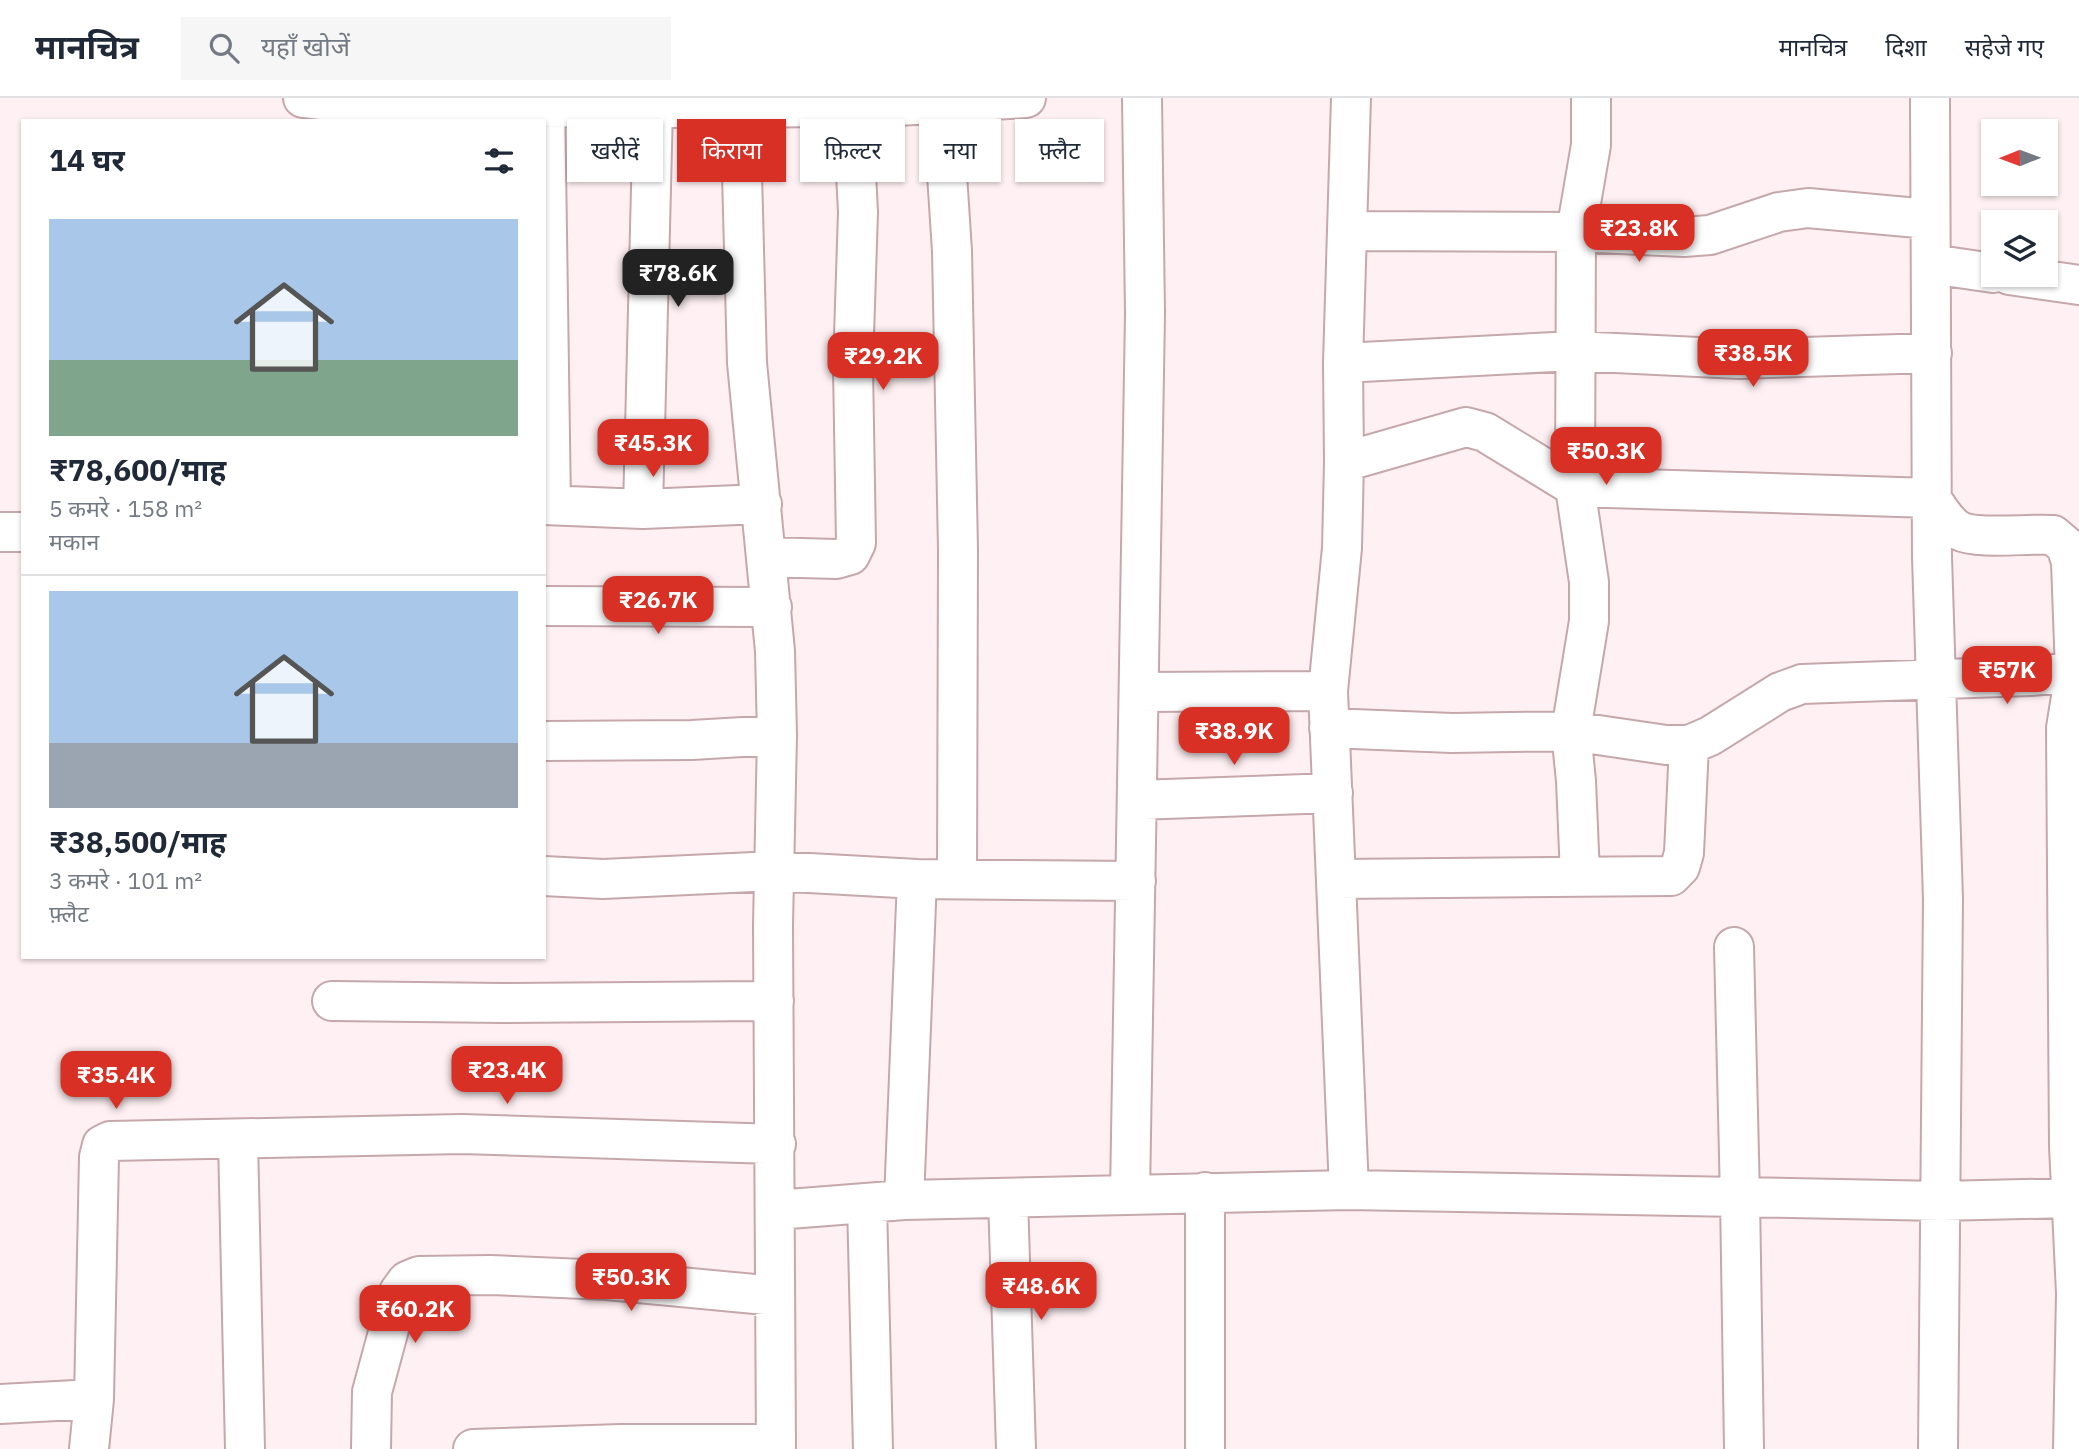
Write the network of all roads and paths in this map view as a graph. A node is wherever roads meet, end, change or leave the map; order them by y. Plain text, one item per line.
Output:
1 (1026, 98) edge
2 (1142, 98) edge
3 (1351, 98) edge
4 (1591, 98) edge
5 (1930, 98) edge
6 (942, 100) edge
7 (457, 102) edge
8 (852, 102) edge
9 (545, 103) edge
10 (739, 103) edge
11 (329, 105) edge
12 (653, 108) junction
13 (1929, 219) junction
14 (1348, 231) junction
15 (1576, 232) junction
16 (546, 237) edge
17 (1931, 264) junction
18 (1981, 270) edge
19 (2058, 282) edge
20 (2079, 285) edge
21 (1574, 352) junction
22 (1932, 353) junction
23 (1343, 363) junction
24 (1345, 461) junction
25 (1576, 487) junction
26 (1931, 498) junction
27 (548, 505) edge
28 (762, 505) junction
29 (643, 509) junction
30 (0, 532) edge
31 (21, 533) edge
32 (767, 557) junction
33 (546, 606) edge
34 (772, 607) junction
35 (2077, 671) edge
36 (1936, 678) junction
37 (1139, 692) junction
38 (1329, 709) junction
39 (1571, 732) junction
40 (777, 735) junction
41 (546, 741) edge
42 (1689, 745) junction
43 (1333, 793) junction
44 (1137, 800) junction
45 (774, 871) junction
46 (1580, 875) junction
47 (546, 876) edge
48 (917, 879) junction
49 (957, 879) junction
50 (1337, 879) junction
51 (1136, 881) junction
52 (1734, 947) dead end
53 (332, 1001) dead end
54 (774, 1001) junction
55 (238, 1140) junction
56 (776, 1144) junction
57 (1349, 1190) junction
58 (1205, 1192) junction
59 (1130, 1194) junction
60 (1740, 1197) junction
61 (1009, 1198) junction
62 (2072, 1198) junction
63 (1940, 1201) junction
64 (885, 1202) junction
65 (776, 1210) junction
66 (775, 1296) junction
67 (94, 1399) junction
68 (0, 1404) edge
69 (776, 1447) edge
70 (510, 1448) edge
71 (89, 1449) edge
72 (245, 1449) edge
73 (371, 1449) edge
74 (473, 1449) edge
75 (873, 1449) edge
76 (1016, 1449) edge
77 (1205, 1449) edge
78 (1744, 1449) edge
79 (1938, 1449) edge
80 (2073, 1449) edge

1 - 6 street
2 - 37 street
3 - 14 street
4 - 15 street
5 - 13 street
6 - 8 street
6 - 49 street
7 - 9 street
7 - 11 street
8 - 10 street
8 - 32 street
9 - 12 street
10 - 12 street
10 - 28 street
12 - 29 street
13 - 15 street
13 - 17 street
14 - 15 street
14 - 23 street
15 - 21 street
16 - 27 street
17 - 18 street
17 - 22 street
19 - 20 street
21 - 22 street
21 - 23 street
21 - 25 street
22 - 26 street
23 - 24 street
24 - 25 street
24 - 38 street
25 - 26 street
25 - 39 street
26 - 35 street
26 - 36 street
27 - 29 street
28 - 29 street
28 - 32 street
30 - 31 street
32 - 34 street
33 - 34 street
34 - 40 street
35 - 36 street
35 - 62 street
36 - 42 street
36 - 63 street
37 - 38 street
37 - 44 street
38 - 39 street
38 - 43 street
39 - 42 street
39 - 46 street
40 - 41 street
40 - 45 street
42 - 46 street
43 - 44 street
43 - 50 street
44 - 51 street
45 - 47 street
45 - 48 street
45 - 54 street
46 - 50 street
48 - 49 street
48 - 64 street
49 - 51 street
50 - 57 street
51 - 59 street
52 - 60 street
53 - 54 street
54 - 56 street
55 - 56 street
55 - 67 street
55 - 72 street
56 - 65 street
57 - 58 street
57 - 60 street
58 - 59 street
58 - 77 street
59 - 61 street
60 - 63 street
60 - 78 street
61 - 64 street
61 - 76 street
62 - 63 street
62 - 80 street
63 - 79 street
64 - 65 street
64 - 75 street
65 - 66 street
66 - 69 street
66 - 73 street
67 - 68 street
67 - 71 street
69 - 70 street
70 - 74 street

